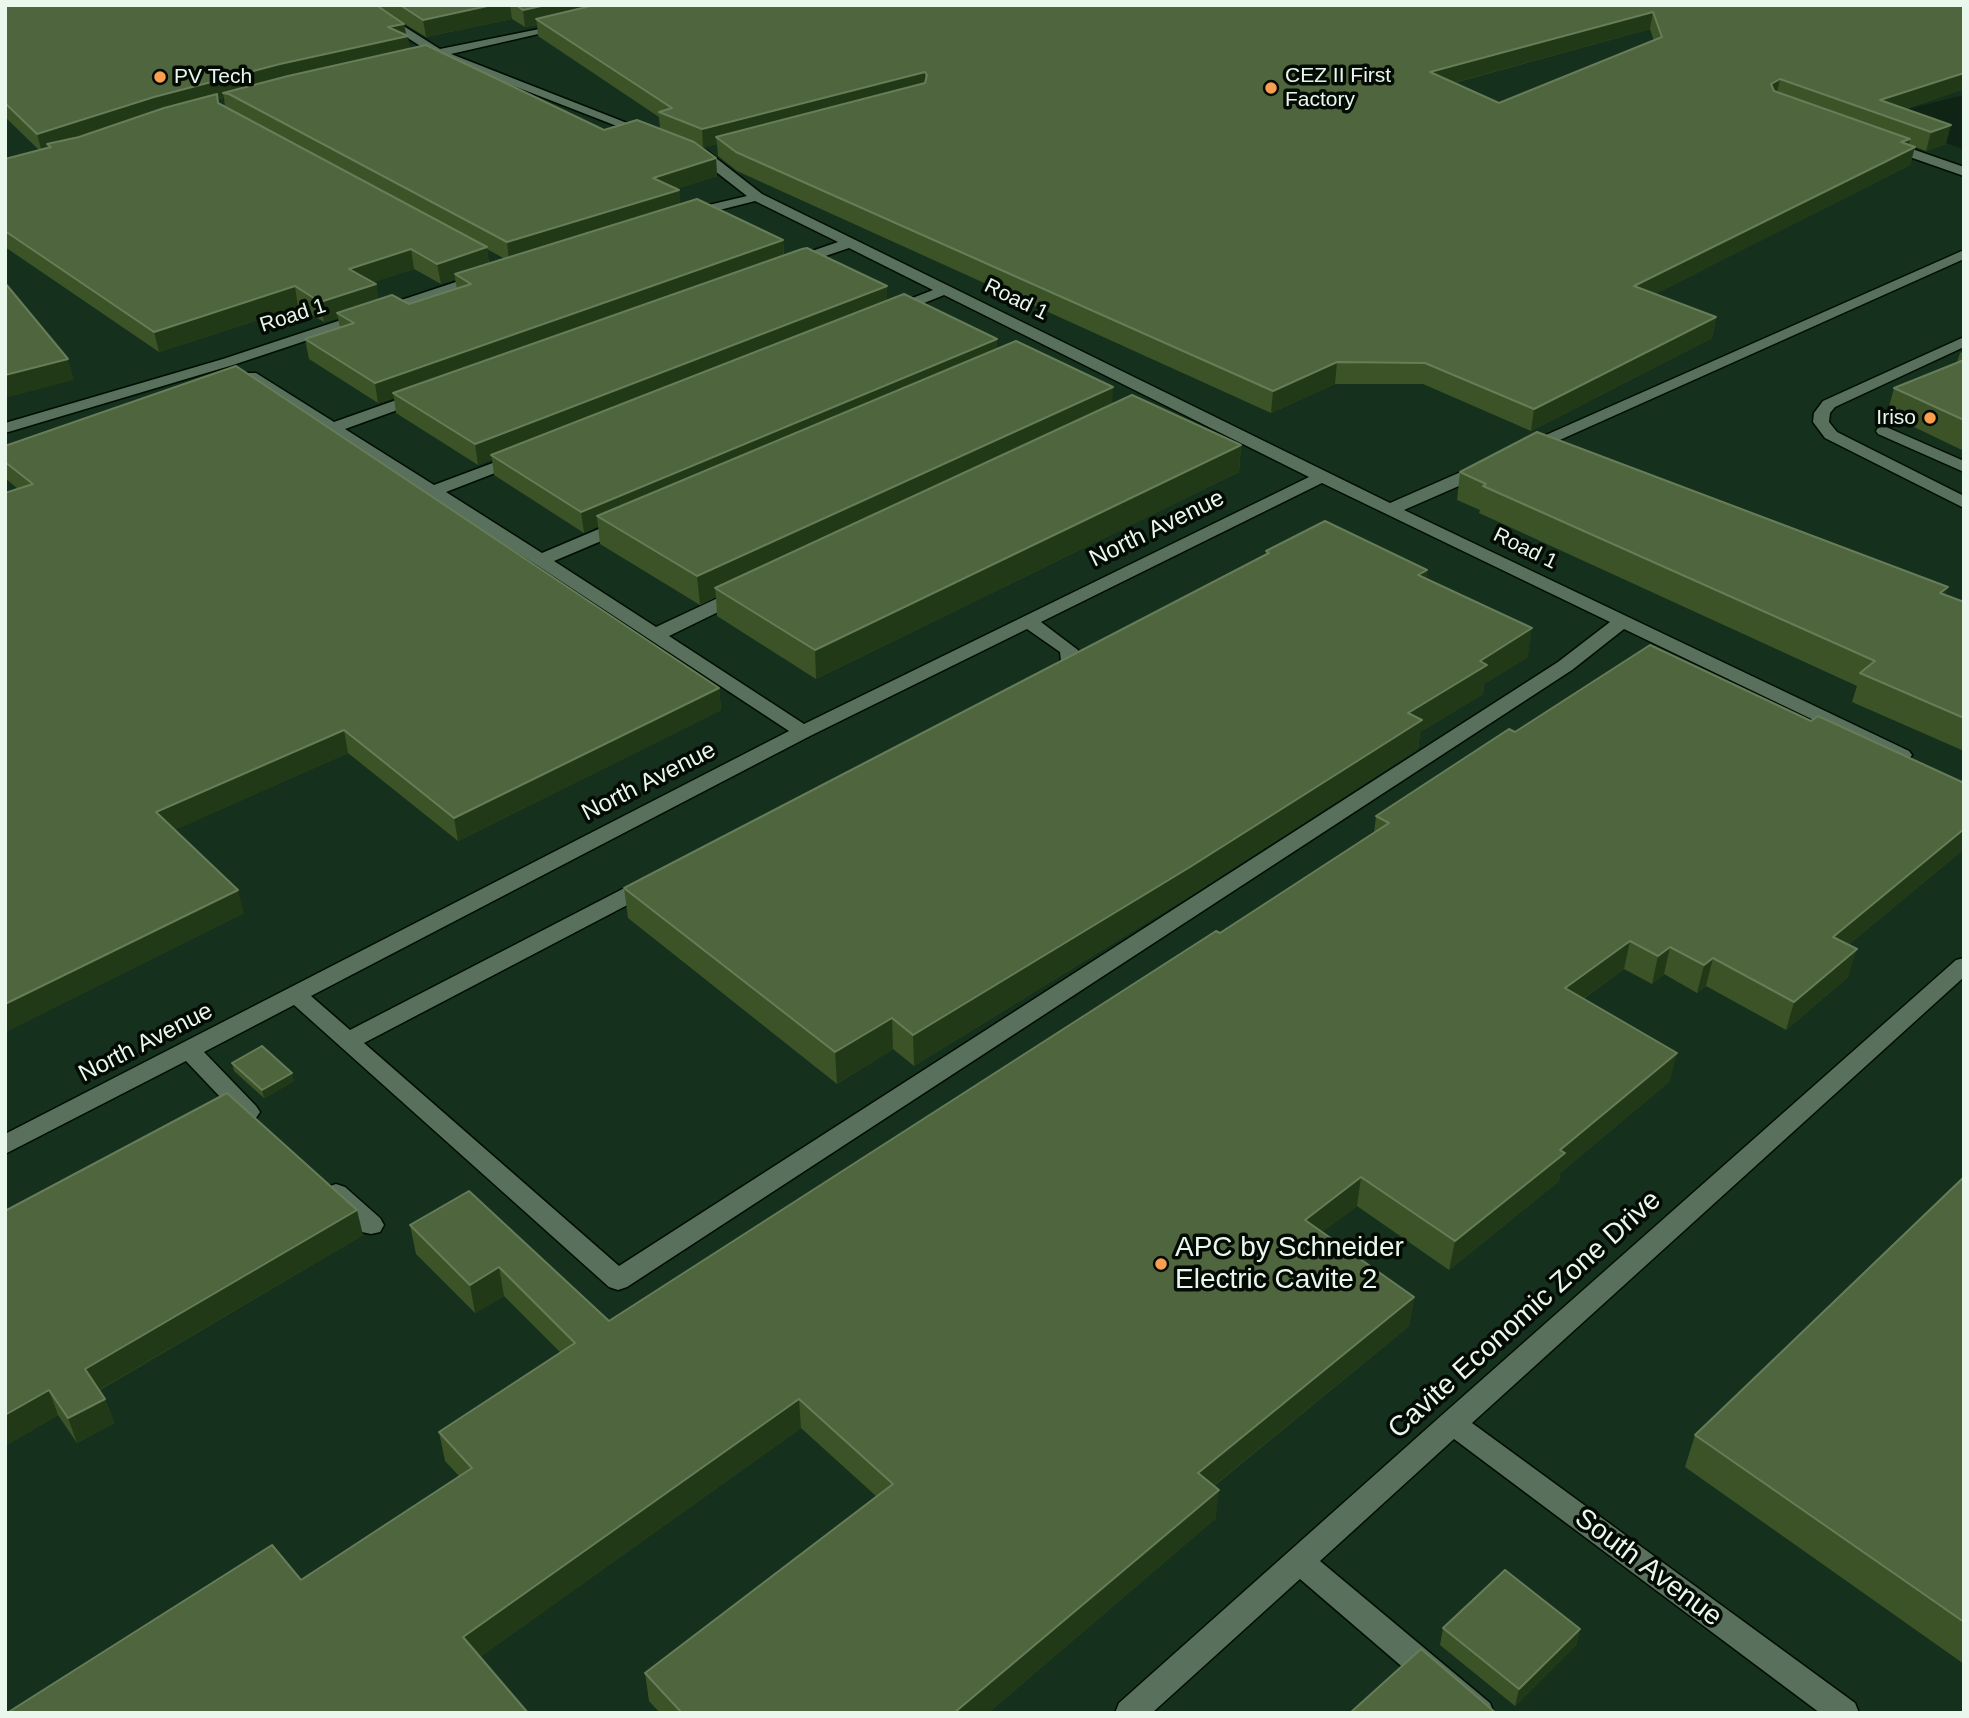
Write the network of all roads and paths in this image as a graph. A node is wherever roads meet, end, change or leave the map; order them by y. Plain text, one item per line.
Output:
1 (362, 5) edge
2 (573, 23) edge
3 (438, 53) junction
4 (413, 57) edge
5 (1875, 141) edge
6 (1964, 172) edge
7 (757, 198) junction
8 (674, 218) edge
9 (849, 243) junction
10 (1964, 254) edge
11 (772, 270) edge
12 (495, 273) edge
13 (945, 290) junction
14 (871, 320) edge
15 (1964, 341) edge
16 (1052, 343) junction
17 (1027, 354) edge
18 (228, 362) junction
19 (436, 391) edge
20 (1164, 398) junction
21 (1139, 410) edge
22 (5, 428) edge
23 (331, 428) junction
24 (1884, 431) dead end
25 (532, 453) edge
26 (1964, 467) edge
27 (1322, 477) junction
28 (431, 492) junction
29 (1964, 503) edge
30 (1391, 509) junction
31 (643, 516) edge
32 (541, 560) junction
33 (763, 584) edge
34 (1028, 621) junction
35 (1623, 621) junction
36 (653, 636) junction
37 (1040, 681) edge
38 (803, 732) junction
39 (1915, 761) edge
40 (670, 874) edge
41 (1964, 965) edge
42 (296, 995) junction
43 (349, 1041) junction
44 (189, 1050) junction
45 (230, 1096) junction
46 (206, 1109) edge
47 (260, 1124) edge
48 (5, 1145) edge
49 (321, 1179) edge
50 (371, 1225) dead end
51 (1452, 1423) junction
52 (1299, 1561) junction
53 (1130, 1713) edge
54 (1479, 1713) edge
55 (1844, 1713) edge

1 - 3 street, Road 1
2 - 3 street
3 - 4 street
3 - 7 street, Road 1
5 - 6 street
7 - 8 street
7 - 9 street, Road 1
9 - 11 street
9 - 13 street, Road 1
10 - 30 street
12 - 18 street, Road 1
13 - 14 street
13 - 16 street, Road 1
15 - 29 street
16 - 17 street
16 - 20 street, Road 1
18 - 22 street, Road 1
18 - 23 street
19 - 23 street
20 - 21 street
20 - 27 street, Road 1
23 - 28 street
24 - 26 street
25 - 28 street
27 - 30 street, Road 1
27 - 34 street, North Avenue
28 - 32 street
30 - 35 street, Road 1
31 - 32 street
32 - 36 street
33 - 36 street
34 - 37 street
34 - 38 street, North Avenue
35 - 39 street, Road 1
35 - 43 street
36 - 38 street
38 - 42 street, North Avenue
40 - 43 street
41 - 51 street, Cavite Economic Zone Drive
42 - 43 street
42 - 44 street, North Avenue
44 - 45 street
44 - 48 street, North Avenue
45 - 46 street
45 - 47 street
49 - 50 street
51 - 52 street, Cavite Economic Zone Drive
51 - 55 street, South Avenue
52 - 53 street, Cavite Economic Zone Drive
52 - 54 street

